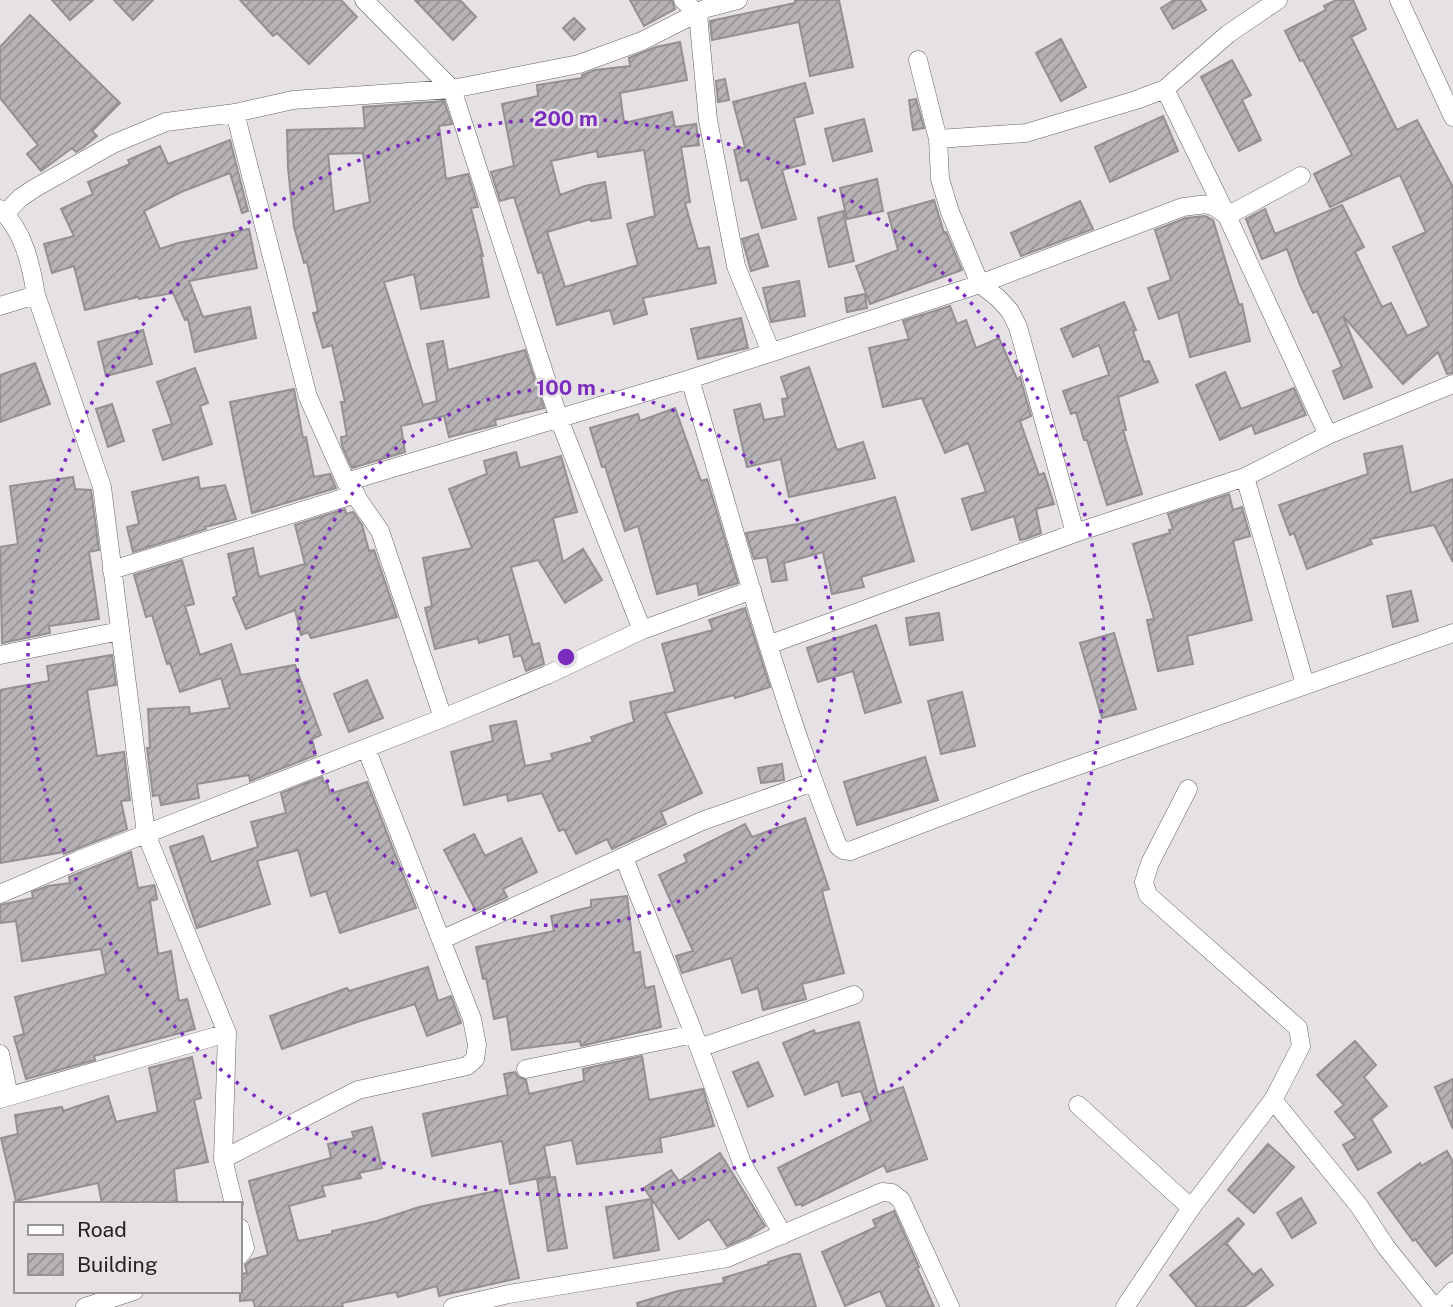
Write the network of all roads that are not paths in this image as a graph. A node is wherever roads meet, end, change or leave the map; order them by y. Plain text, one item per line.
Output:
1 (364, 0) edge
2 (683, 0) edge
3 (738, 0) edge
4 (1278, 0) edge
5 (1399, 0) edge
6 (698, 14) junction
7 (918, 60) dead end
8 (452, 89) junction
9 (1165, 89) junction
10 (235, 113) junction
11 (1453, 117) edge
12 (939, 139) junction
13 (1301, 176) dead end
14 (3, 211) edge
15 (1227, 216) junction
16 (980, 284) junction
17 (37, 295) junction
18 (0, 306) edge
19 (771, 352) junction
20 (690, 379) junction
21 (1453, 384) edge
22 (559, 419) junction
23 (1328, 435) junction
24 (1245, 477) junction
25 (351, 488) junction
26 (1075, 533) junction
27 (112, 570) junction
28 (752, 590) junction
29 (642, 629) junction
30 (120, 631) junction
31 (1453, 633) edge
32 (768, 645) junction
33 (0, 655) edge
34 (1305, 684) junction
35 (443, 718) junction
36 (366, 748) junction
37 (813, 782) junction
38 (1188, 789) dead end
39 (146, 834) junction
40 (624, 858) junction
41 (0, 894) edge
42 (441, 940) junction
43 (854, 995) dead end
44 (227, 1033) junction
45 (697, 1041) junction
46 (0, 1054) edge
47 (526, 1069) dead end
48 (5, 1098) edge
49 (1273, 1100) junction
50 (1078, 1105) dead end
51 (223, 1159) junction
52 (234, 1202) edge
53 (1191, 1208) junction
54 (783, 1235) junction
55 (242, 1236) edge
56 (242, 1252) edge
57 (1453, 1291) edge
58 (128, 1293) edge
59 (85, 1307) edge
60 (453, 1307) edge
61 (950, 1307) edge
62 (1125, 1307) edge
63 (1436, 1307) edge

1 - 8 street
2 - 6 street
3 - 6 street
4 - 9 street
5 - 11 street
6 - 8 street
6 - 19 street
7 - 12 street
8 - 10 street
8 - 22 street
9 - 12 street
9 - 15 street
10 - 14 street
10 - 25 street
12 - 16 street
13 - 15 street
14 - 17 street
15 - 16 street
15 - 23 street
16 - 19 street
16 - 26 street
17 - 18 street
17 - 27 street
19 - 20 street
20 - 22 street
20 - 28 street
21 - 23 street
22 - 25 street
22 - 29 street
23 - 24 street
24 - 26 street
24 - 34 street
25 - 27 street
25 - 35 street
26 - 32 street
27 - 30 street
28 - 29 street
28 - 32 street
29 - 35 street
30 - 33 street
30 - 39 street
31 - 34 street
32 - 37 street
34 - 37 street
35 - 36 street
36 - 39 street
36 - 42 street
37 - 40 street
38 - 49 street
39 - 41 street
39 - 44 street
40 - 42 street
40 - 45 street
42 - 51 street
43 - 45 street
44 - 48 street
44 - 51 street
45 - 47 street
45 - 54 street
46 - 48 street
49 - 53 street
49 - 63 street
50 - 53 street
51 - 52 street
53 - 62 street
54 - 60 street
54 - 61 street
55 - 56 street
57 - 63 street
58 - 59 street

